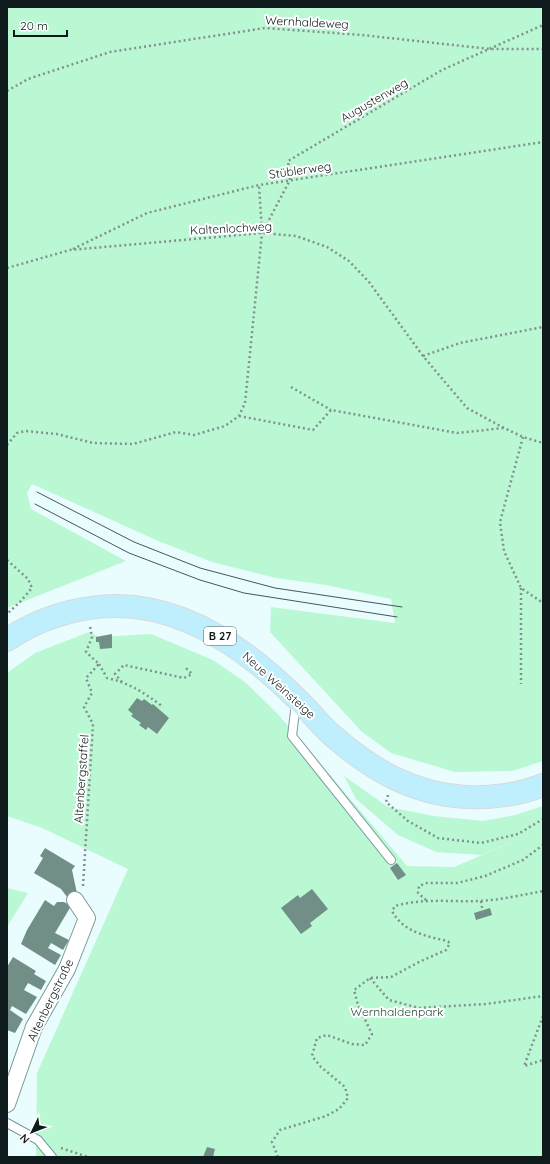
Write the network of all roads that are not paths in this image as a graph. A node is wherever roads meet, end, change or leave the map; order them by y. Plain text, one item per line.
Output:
1 (7, 640) edge
2 (297, 698) junction
3 (543, 785) edge
4 (391, 860) dead end
5 (79, 894) road end
6 (7, 1104) edge
7 (7, 1123) edge
8 (52, 1157) edge

1 - 2 main road, Neue Weinsteige / B 27
2 - 3 main road, Neue Weinsteige / B 27
2 - 4 lane
5 - 6 street, Altenbergstraße
7 - 8 lane

